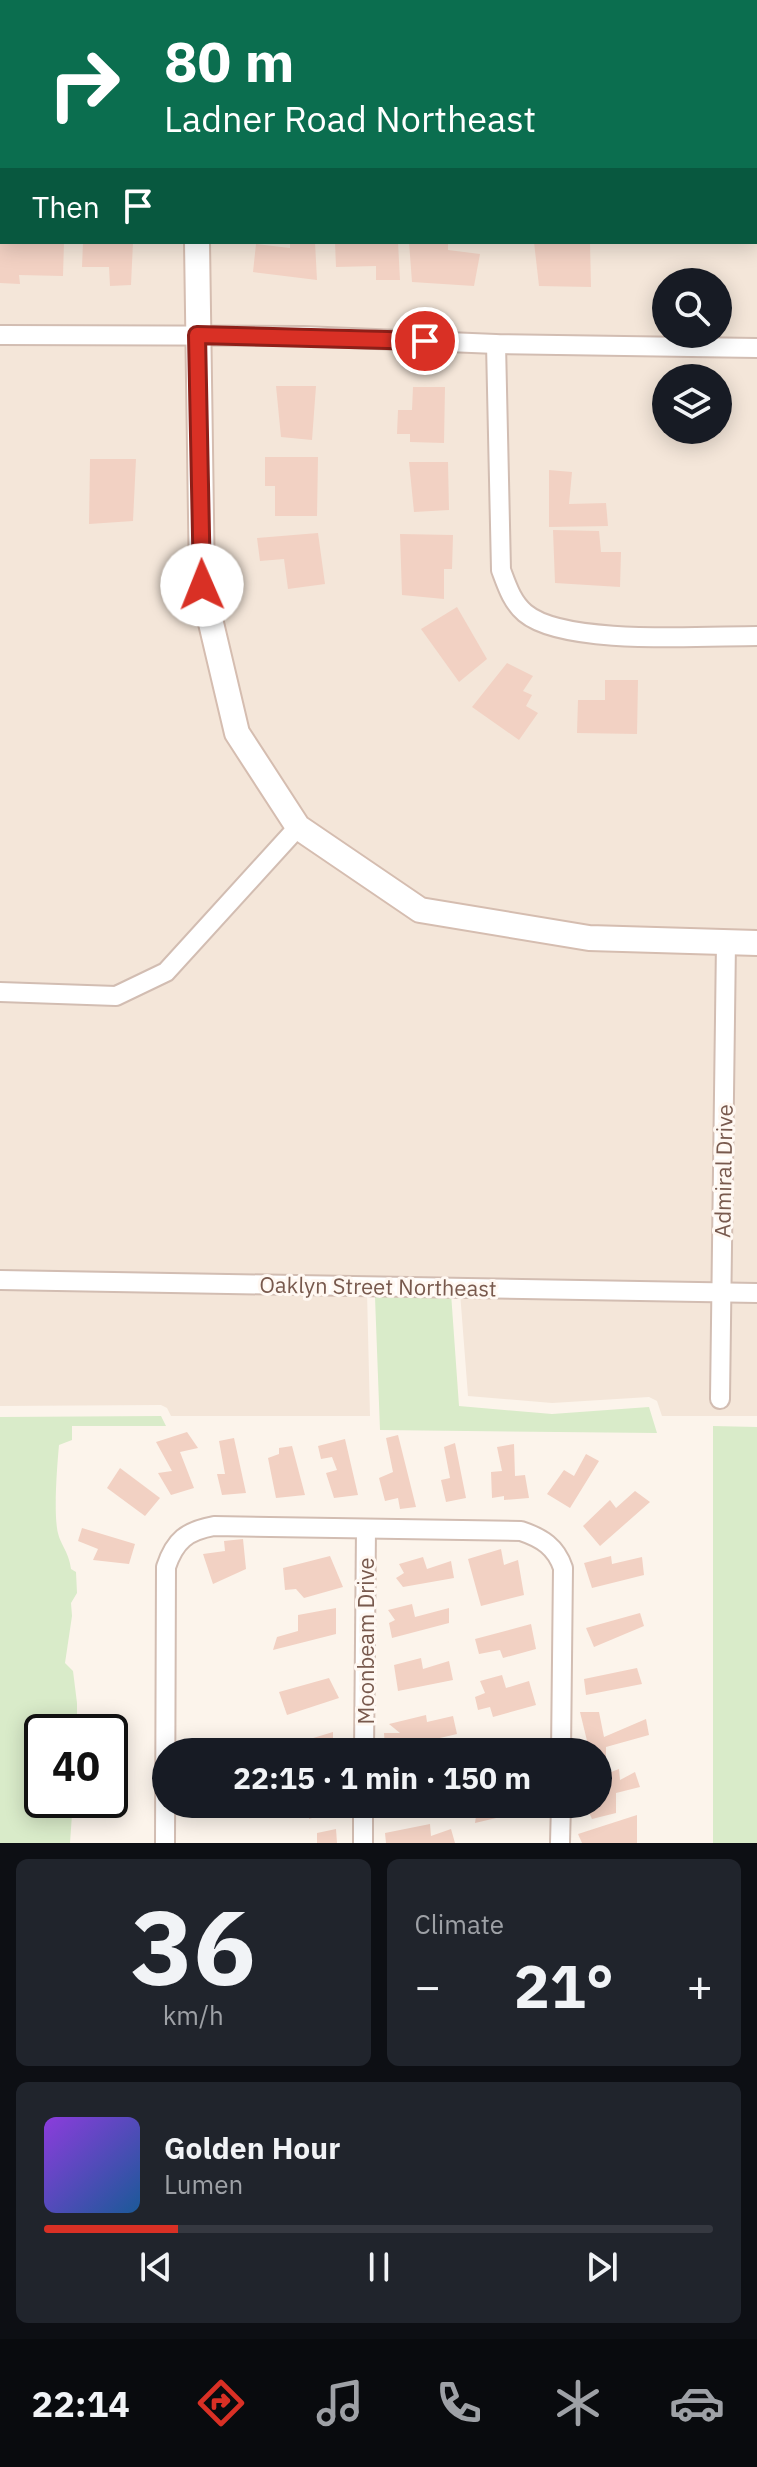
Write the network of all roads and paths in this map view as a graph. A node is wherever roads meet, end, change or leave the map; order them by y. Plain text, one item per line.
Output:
1 (197, 244) edge
2 (0, 335) edge
3 (197, 335) junction
4 (496, 344) junction
5 (757, 348) edge
6 (757, 636) edge
7 (298, 827) junction
8 (726, 942) junction
9 (757, 943) edge
10 (0, 992) edge
11 (0, 1280) edge
12 (722, 1292) junction
13 (757, 1293) edge
14 (720, 1399) dead end
15 (366, 1529) junction
16 (364, 1738) edge
17 (561, 1738) edge
18 (363, 1818) edge
19 (561, 1818) edge
20 (165, 1843) edge
21 (363, 1843) edge
22 (560, 1843) edge

1 - 3 street
2 - 3 street
3 - 4 street
3 - 7 street
4 - 5 street
4 - 6 street
7 - 8 street
7 - 10 street
8 - 9 street
8 - 12 street, Admiral Drive
11 - 12 street, Oaklyn Street Northeast
12 - 13 street, Oaklyn Street Northeast
12 - 14 street, Admiral Drive
15 - 16 street, Moonbeam Drive
15 - 17 street
15 - 20 street
18 - 21 street
19 - 22 street

